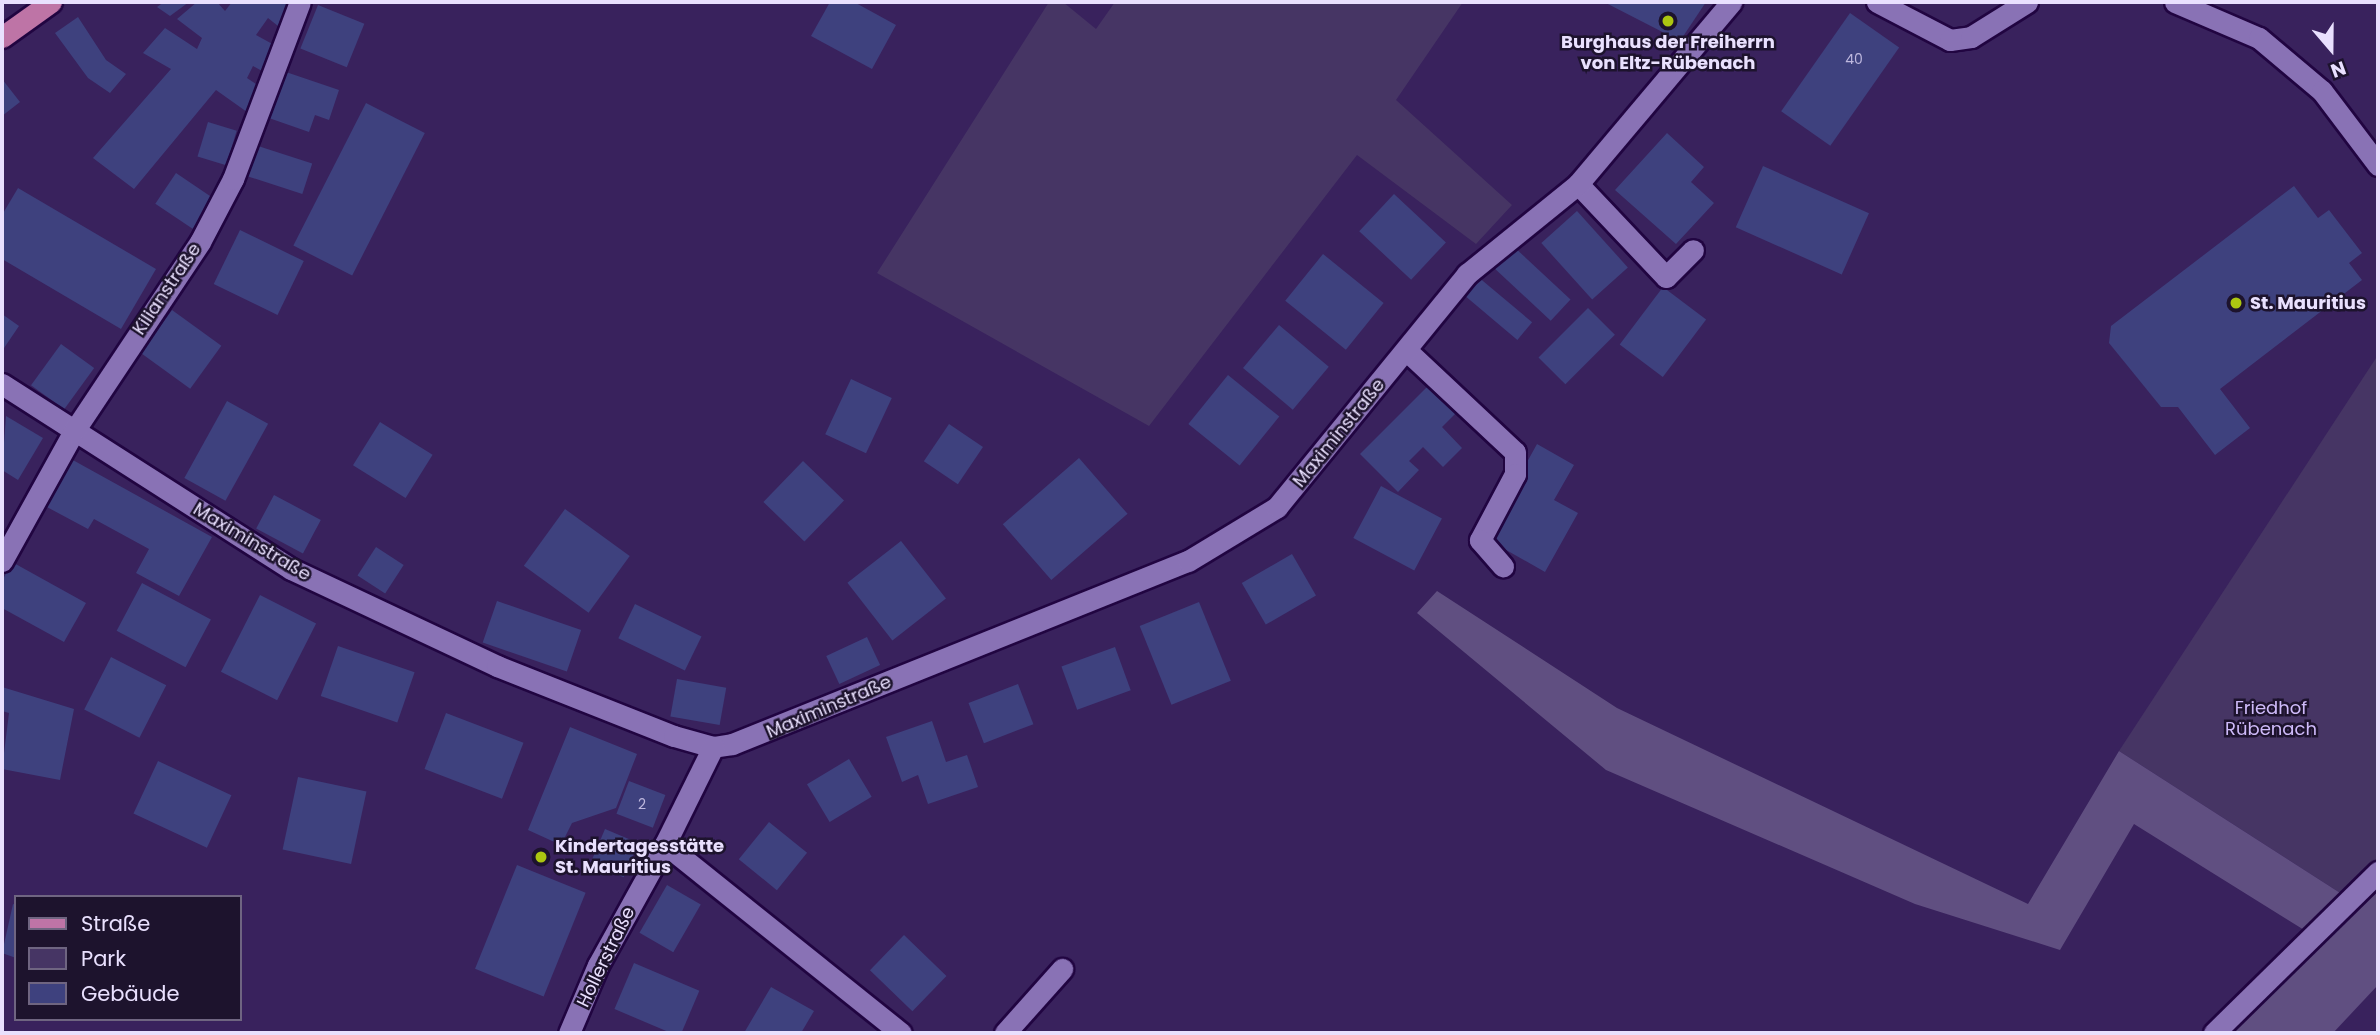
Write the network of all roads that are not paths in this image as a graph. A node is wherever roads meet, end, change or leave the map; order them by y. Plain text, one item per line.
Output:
1 (51, 2) edge
2 (300, 2) edge
3 (1731, 2) edge
4 (1877, 2) edge
5 (2027, 2) edge
6 (2175, 2) edge
7 (2, 37) edge
8 (2378, 166) edge
9 (1578, 184) junction
10 (1693, 250) dead end
11 (1406, 351) junction
12 (2, 384) edge
13 (74, 431) junction
14 (2, 561) edge
15 (1503, 566) dead end
16 (713, 747) junction
17 (665, 844) junction
18 (2378, 872) edge
19 (1062, 969) dead end
20 (569, 1033) edge
21 (901, 1033) edge
22 (1005, 1033) edge
23 (2214, 1033) edge

1 - 7 main road
2 - 13 street, Kilianstraße
3 - 9 street, Maximinstraße
4 - 5 street
6 - 8 street
9 - 10 street
9 - 11 street, Maximinstraße
11 - 15 street
11 - 16 street, Maximinstraße
12 - 13 street, Maximinstraße
13 - 14 street, Kilianstraße
13 - 16 street, Maximinstraße
16 - 17 street
17 - 20 street, Hollerstraße
17 - 21 street
18 - 23 street
19 - 22 street

